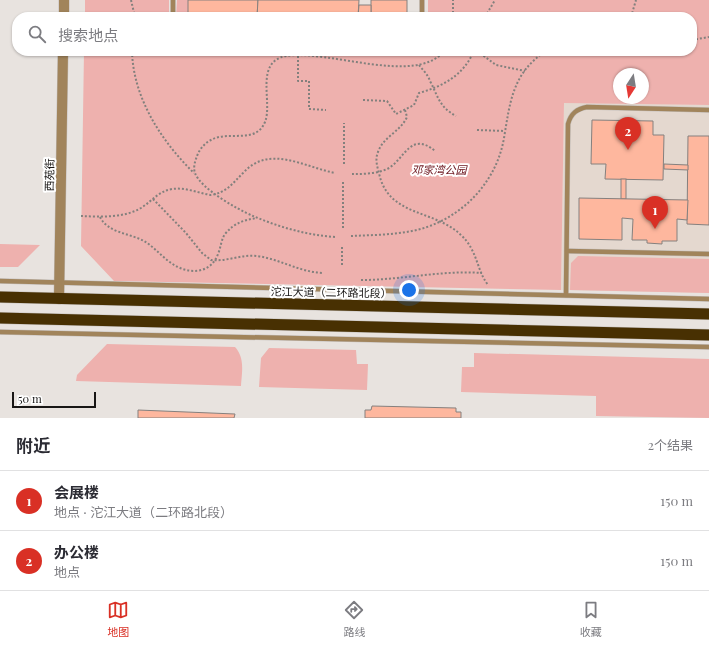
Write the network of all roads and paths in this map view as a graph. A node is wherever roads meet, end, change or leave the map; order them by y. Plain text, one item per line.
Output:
1 (64, 0) edge
2 (131, 0) edge
3 (173, 0) edge
4 (422, 0) edge
5 (453, 0) edge
6 (495, 0) edge
7 (636, 0) edge
8 (64, 12) edge
9 (134, 12) edge
10 (173, 12) edge
11 (422, 12) edge
12 (453, 12) edge
13 (488, 12) edge
14 (632, 12) edge
15 (709, 37) edge
16 (697, 39) edge
17 (63, 56) edge
18 (133, 56) edge
19 (298, 56) junction
20 (440, 56) edge
21 (472, 56) edge
22 (483, 56) edge
23 (541, 56) edge
24 (419, 65) junction
25 (525, 71) junction
26 (434, 89) junction
27 (363, 100) dead end
28 (326, 110) dead end
29 (405, 110) junction
30 (709, 110) edge
31 (456, 116) dead end
32 (344, 123) dead end
33 (477, 130) dead end
34 (505, 132) junction
35 (435, 151) dead end
36 (344, 164) dead end
37 (379, 172) junction
38 (335, 173) dead end
39 (195, 174) junction
40 (352, 174) dead end
41 (343, 180) dead end
42 (217, 194) junction
43 (152, 199) junction
44 (81, 216) dead end
45 (100, 216) junction
46 (258, 218) junction
47 (441, 221) junction
48 (343, 228) dead end
49 (334, 236) dead end
50 (351, 236) dead end
51 (342, 245) dead end
52 (567, 251) junction
53 (709, 254) edge
54 (215, 260) junction
55 (342, 265) dead end
56 (323, 273) dead end
57 (482, 273) junction
58 (361, 280) dead end
59 (0, 281) edge
60 (59, 283) junction
61 (490, 288) dead end
62 (566, 294) junction
63 (0, 298) edge
64 (59, 299) junction
65 (709, 299) edge
66 (709, 314) edge
67 (0, 318) edge
68 (0, 332) edge
69 (709, 335) edge
70 (709, 347) edge

1 - 8 street
2 - 9 path
3 - 10 lane
4 - 11 lane
5 - 12 path
6 - 13 path
7 - 14 path
15 - 16 path
17 - 60 street, 西苑街
18 - 39 path
19 - 24 path
19 - 28 path
19 - 39 path
20 - 24 path
21 - 26 path
22 - 25 path
23 - 25 path
24 - 26 path
25 - 34 path
26 - 29 path
26 - 31 path
27 - 29 path
29 - 37 path
30 - 52 lane
32 - 36 path
33 - 34 path
34 - 47 path
35 - 37 path
37 - 40 path
37 - 47 path
38 - 42 path
39 - 42 path
41 - 48 path
42 - 43 path
42 - 46 path
43 - 45 path
43 - 54 path
44 - 45 path
45 - 54 path
46 - 49 path
46 - 54 path
47 - 50 path
47 - 57 path
51 - 55 path
52 - 53 lane
52 - 62 lane
54 - 56 path
57 - 58 path
57 - 61 path
59 - 60 lane
60 - 62 lane
60 - 64 street, 西苑街
62 - 65 lane
63 - 64 highway, 沱江大道（二环路北段）
64 - 66 highway, 沱江大道（二环路北段）
67 - 69 highway
68 - 70 lane

